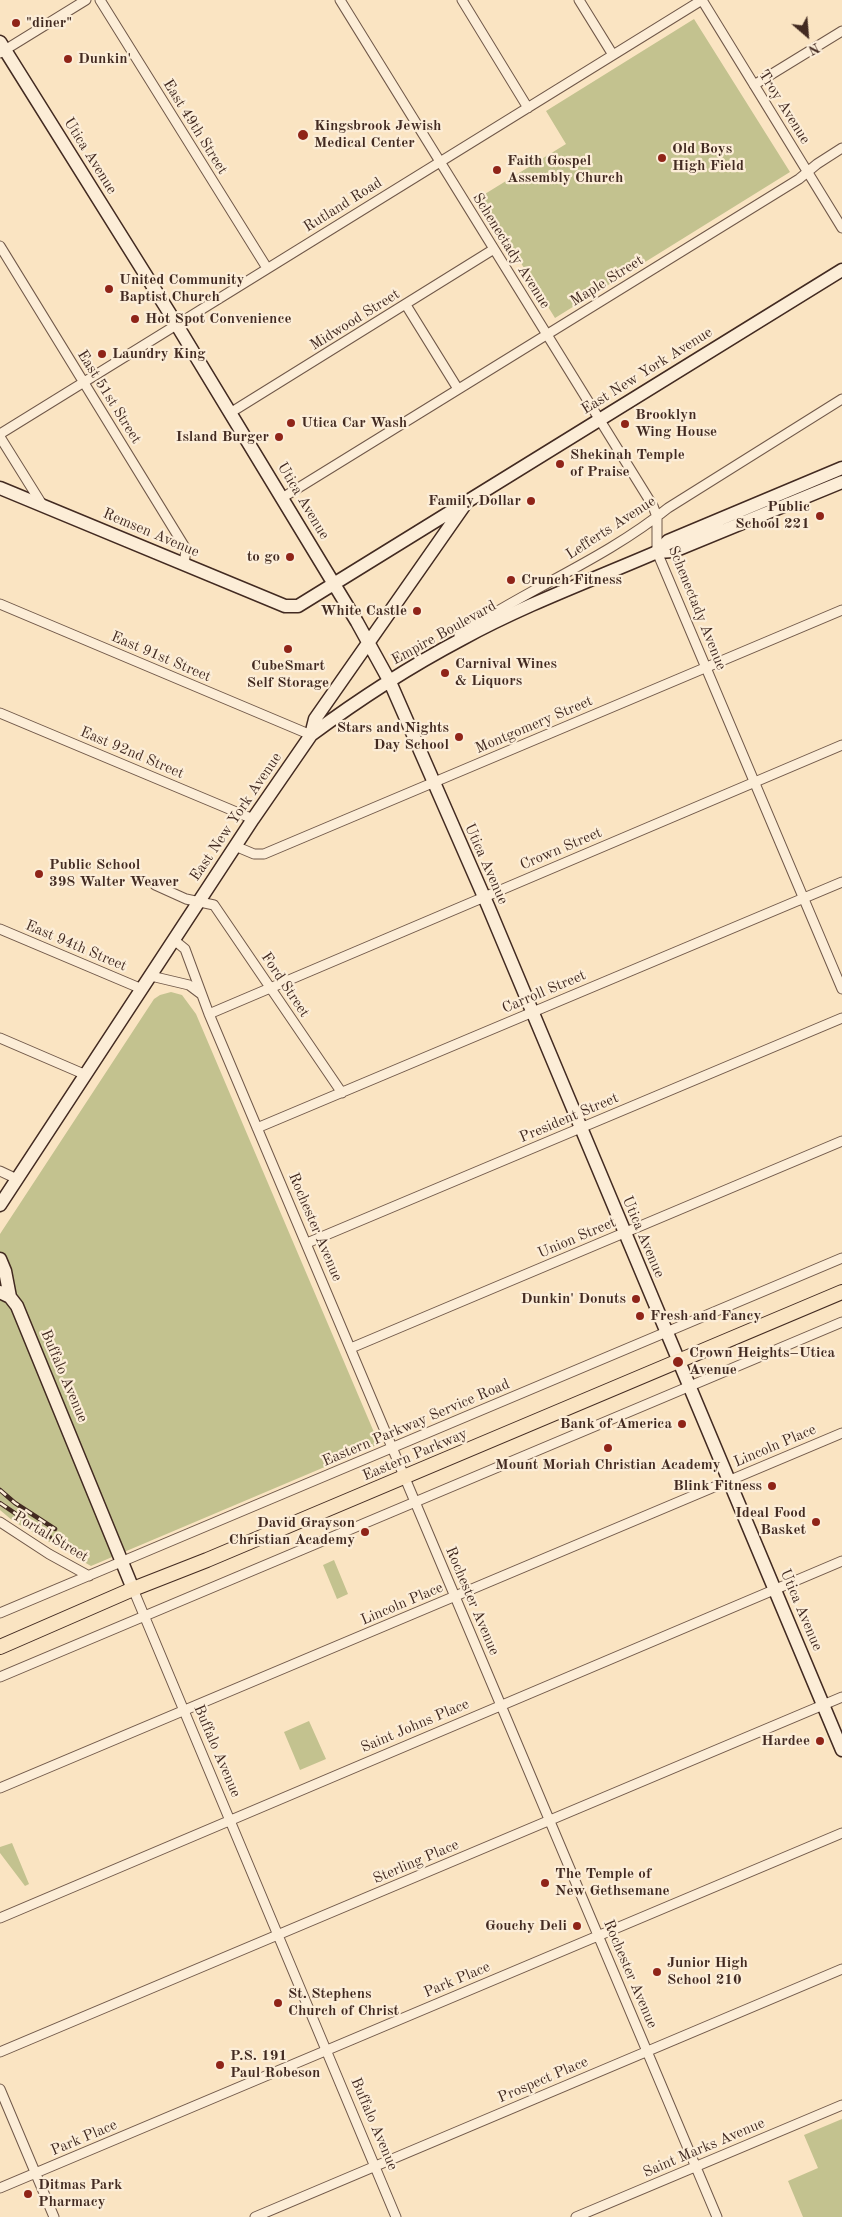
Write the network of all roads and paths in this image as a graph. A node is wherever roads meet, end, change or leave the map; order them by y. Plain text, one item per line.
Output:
1 (86, 0) edge
2 (100, 0) edge
3 (340, 0) edge
4 (462, 0) edge
5 (579, 0) edge
6 (702, 0) edge
7 (842, 31) edge
8 (2, 48) edge
9 (613, 55) junction
10 (754, 85) junction
11 (528, 108) junction
12 (842, 148) edge
13 (439, 162) junction
14 (807, 172) junction
15 (842, 228) edge
16 (0, 246) edge
17 (494, 249) junction
18 (267, 268) junction
19 (842, 270) edge
20 (406, 304) junction
21 (176, 324) junction
22 (547, 335) junction
23 (83, 382) junction
24 (458, 389) junction
25 (842, 399) edge
26 (230, 413) junction
27 (599, 420) junction
28 (0, 435) edge
29 (842, 468) edge
30 (842, 482) edge
31 (0, 488) edge
32 (282, 498) junction
33 (469, 499) junction
34 (43, 506) junction
35 (657, 517) junction
36 (657, 552) junction
37 (184, 564) junction
38 (334, 584) junction
39 (0, 604) edge
40 (290, 607) joint
41 (842, 610) edge
42 (370, 644) junction
43 (447, 648) junction
44 (706, 668) junction
45 (390, 682) junction
46 (0, 712) edge
47 (311, 735) junction
48 (842, 745) edge
49 (754, 782) junction
50 (433, 783) junction
51 (252, 819) junction
52 (235, 846) junction
53 (842, 882) edge
54 (155, 885) dead end
55 (484, 897) junction
56 (803, 898) junction
57 (199, 902) junction
58 (0, 929) edge
59 (174, 940) junction
60 (150, 976) junction
61 (270, 987) junction
62 (142, 989) junction
63 (842, 989) edge
64 (201, 995) junction
65 (532, 1013) junction
66 (209, 1014) junction
67 (842, 1018) edge
68 (0, 1038) edge
69 (86, 1075) junction
70 (342, 1093) junction
71 (257, 1128) junction
72 (580, 1128) junction
73 (842, 1141) edge
74 (0, 1171) edge
75 (17, 1179) junction
76 (0, 1205) edge
77 (624, 1233) junction
78 (307, 1244) junction
79 (842, 1258) edge
80 (0, 1259) edge
81 (842, 1292) edge
82 (5, 1295) edge
83 (842, 1322) edge
84 (666, 1332) junction
85 (351, 1348) junction
86 (678, 1361) junction
87 (689, 1386) junction
88 (842, 1433) edge
89 (393, 1448) junction
90 (405, 1476) junction
91 (728, 1480) junction
92 (416, 1503) junction
93 (0, 1522) edge
94 (842, 1561) edge
95 (122, 1562) junction
96 (89, 1576) junction
97 (133, 1589) junction
98 (774, 1590) junction
99 (455, 1596) junction
100 (0, 1613) edge
101 (144, 1617) junction
102 (0, 1647) edge
103 (0, 1677) edge
104 (842, 1697) edge
105 (501, 1705) junction
106 (823, 1705) junction
107 (182, 1711) junction
108 (842, 1750) edge
109 (0, 1788) edge
110 (228, 1820) junction
111 (550, 1820) junction
112 (842, 1833) edge
113 (0, 1918) edge
114 (277, 1935) junction
115 (599, 1935) junction
116 (842, 1969) edge
117 (326, 2051) junction
118 (647, 2051) junction
119 (0, 2052) edge
120 (0, 2089) edge
121 (842, 2105) edge
122 (375, 2166) junction
123 (696, 2167) junction
124 (36, 2173) junction
125 (0, 2188) edge
126 (54, 2217) edge
127 (255, 2217) edge
128 (396, 2217) edge
129 (576, 2217) edge
130 (717, 2217) edge

1 - 8 street
2 - 18 street, East 49th Street
3 - 13 street, Schenectady Avenue
4 - 11 street
5 - 9 street
6 - 9 street, Rutland Road
6 - 10 street, Troy Avenue
7 - 10 street
8 - 21 main road, Utica Avenue
9 - 11 street, Rutland Road
10 - 14 street, Troy Avenue
11 - 13 street, Rutland Road
12 - 14 street, Maple Street
13 - 17 street, Schenectady Avenue
13 - 18 street, Rutland Road
14 - 15 street, Troy Avenue
14 - 22 street, Maple Street
16 - 23 street, East 51st Street
17 - 20 street, Midwood Street
17 - 22 street, Schenectady Avenue
18 - 21 street, Rutland Road
19 - 27 main road, East New York Avenue
20 - 24 street
20 - 26 street, Midwood Street
21 - 23 street, Rutland Road
21 - 26 main road, Utica Avenue
22 - 24 street, Maple Street
22 - 27 street, Schenectady Avenue
23 - 28 street, Rutland Road
23 - 37 street, East 51st Street
24 - 32 street, Maple Street
25 - 35 street, Lefferts Avenue
26 - 32 main road, Utica Avenue
27 - 33 main road, East New York Avenue
27 - 35 street, Schenectady Avenue
28 - 34 street
29 - 36 main road, Empire Boulevard
30 - 36 main road, Empire Boulevard
31 - 34 main road, Remsen Avenue
32 - 38 main road, Utica Avenue
33 - 38 main road, East New York Avenue
33 - 42 main road, East New York Avenue
34 - 37 main road, Remsen Avenue
35 - 36 street, Schenectady Avenue
35 - 43 street, Lefferts Avenue
36 - 43 main road, Empire Boulevard
36 - 44 street, Schenectady Avenue
37 - 40 main road, Remsen Avenue
38 - 40 main road, East New York Avenue
38 - 42 main road, Utica Avenue
39 - 47 street, East 91st Street
41 - 44 street, Montgomery Street
42 - 45 main road, Utica Avenue
42 - 47 main road, East New York Avenue
43 - 45 main road, Empire Boulevard
44 - 49 street, Schenectady Avenue
44 - 50 street, Montgomery Street
45 - 47 main road, Empire Boulevard
45 - 50 main road, Utica Avenue
46 - 51 street, East 92nd Street
47 - 51 main road, East New York Avenue
48 - 49 street, Crown Street
49 - 55 street, Crown Street
49 - 56 street, Schenectady Avenue
50 - 52 street, Montgomery Street
50 - 55 main road, Utica Avenue
51 - 52 main road, East New York Avenue
52 - 57 main road, East New York Avenue
53 - 56 street, Carroll Street
54 - 57 street, Ford Street
55 - 61 street, Crown Street
55 - 65 main road, Utica Avenue
56 - 63 street, Schenectady Avenue
56 - 65 street, Carroll Street
57 - 59 main road, East New York Avenue
57 - 61 street, Ford Street
58 - 62 street, East 94th Street
59 - 60 main road, East New York Avenue
59 - 64 street, Rochester Avenue
60 - 62 main road, East New York Avenue
60 - 64 street
61 - 66 street, Crown Street
61 - 70 street, Ford Street
62 - 69 main road, East New York Avenue
64 - 66 street, Rochester Avenue
65 - 70 street, Carroll Street
65 - 72 main road, Utica Avenue
66 - 71 street, Rochester Avenue
67 - 72 street, President Street
68 - 69 street
69 - 75 main road, East New York Avenue
70 - 71 street, Carroll Street
71 - 78 street, Rochester Avenue
72 - 77 main road, Utica Avenue
72 - 78 street, President Street
73 - 77 street, Union Street
74 - 75 street
75 - 76 main road, East New York Avenue
77 - 84 main road, Utica Avenue
77 - 85 street, Union Street
78 - 85 street, Rochester Avenue
79 - 84 street, Eastern Parkway Service Road
80 - 82 main road, Buffalo Avenue
81 - 86 main road, Eastern Parkway
82 - 95 main road, Buffalo Avenue
83 - 87 street
84 - 86 main road, Utica Avenue
84 - 89 street, Eastern Parkway Service Road
85 - 89 street, Rochester Avenue
86 - 87 main road, Utica Avenue
86 - 90 main road, Eastern Parkway
87 - 91 main road, Utica Avenue
87 - 92 street
88 - 91 street, Lincoln Place
89 - 90 street, Rochester Avenue
89 - 95 street, Eastern Parkway Service Road
90 - 92 street, Rochester Avenue
90 - 97 main road, Eastern Parkway
91 - 98 main road, Utica Avenue
91 - 99 street, Lincoln Place
92 - 99 street, Rochester Avenue
92 - 101 street
93 - 96 street, Portal Street
94 - 98 street, Saint Johns Place
95 - 96 street, Eastern Parkway Service Road
95 - 97 main road, Buffalo Avenue
96 - 100 street, Eastern Parkway Service Road
97 - 101 street, Buffalo Avenue
97 - 102 main road, Eastern Parkway
98 - 105 street, Saint Johns Place
98 - 106 main road, Utica Avenue
99 - 105 street, Rochester Avenue
99 - 107 street, Lincoln Place
101 - 103 street
101 - 107 street, Buffalo Avenue
104 - 106 street, Sterling Place
105 - 110 street, Saint Johns Place
105 - 111 street, Rochester Avenue
106 - 108 main road, Utica Avenue
106 - 111 street, Sterling Place
107 - 109 street, Lincoln Place
107 - 110 street, Buffalo Avenue
110 - 113 street, Saint Johns Place
110 - 114 street, Buffalo Avenue
111 - 114 street, Sterling Place
111 - 115 street, Rochester Avenue
112 - 115 street, Park Place
114 - 117 street, Buffalo Avenue
114 - 119 street, Sterling Place
115 - 117 street, Park Place
115 - 118 street, Rochester Avenue
116 - 118 street, Prospect Place
117 - 122 street, Buffalo Avenue
117 - 124 street, Park Place
118 - 122 street, Prospect Place
118 - 123 street, Rochester Avenue
120 - 124 street
121 - 123 street, Saint Marks Avenue
122 - 127 street, Prospect Place
122 - 128 street, Buffalo Avenue
123 - 129 street, Saint Marks Avenue
123 - 130 street, Rochester Avenue
124 - 125 street, Park Place
124 - 126 street

